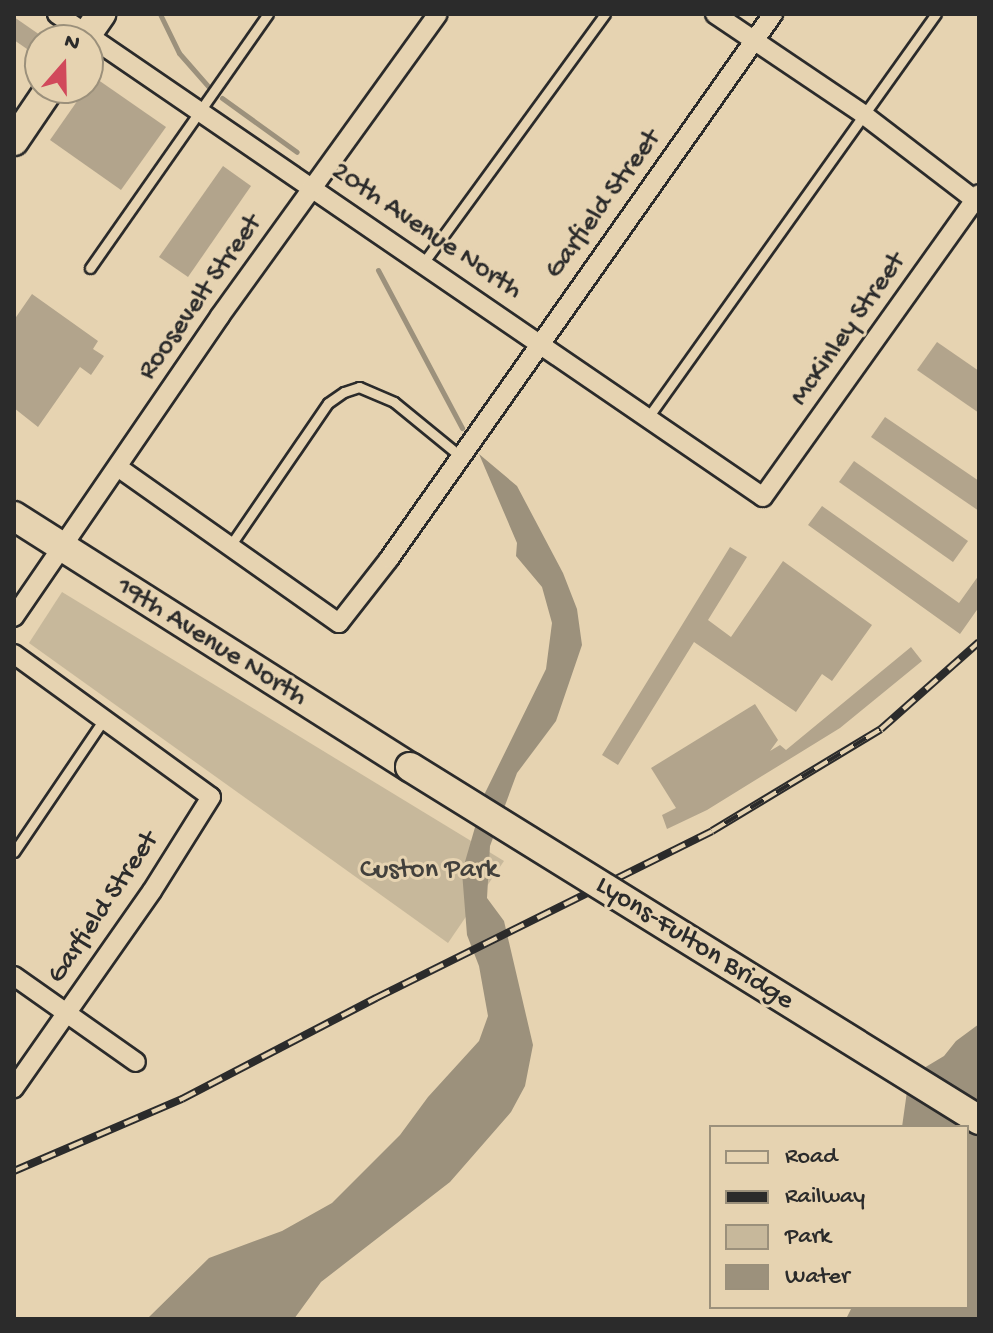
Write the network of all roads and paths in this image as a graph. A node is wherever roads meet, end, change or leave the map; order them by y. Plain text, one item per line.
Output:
1 (57, 14) edge
2 (268, 14) edge
3 (438, 14) edge
4 (605, 14) edge
5 (715, 14) edge
6 (773, 14) edge
7 (936, 14) edge
8 (78, 24) edge
9 (104, 40) edge
10 (754, 43) junction
11 (39, 104) edge
12 (201, 112) junction
13 (863, 114) junction
14 (14, 141) edge
15 (312, 188) junction
16 (978, 199) edge
17 (424, 262) junction
18 (90, 268) dead end
19 (539, 343) junction
20 (649, 416) junction
21 (460, 456) junction
22 (119, 468) junction
23 (763, 497) joint
24 (14, 516) edge
25 (230, 546) junction
26 (61, 549) junction
27 (14, 617) edge
28 (14, 654) edge
29 (104, 719) junction
30 (410, 767) joint
31 (14, 852) edge
32 (14, 976) edge
33 (67, 1011) junction
34 (136, 1062) dead end
35 (14, 1088) edge
36 (979, 1120) edge

1 - 8 street, 20th Avenue North
2 - 12 lane
3 - 15 street, Roosevelt Street
4 - 17 lane
5 - 10 street
6 - 10 street, Garfield Street
7 - 13 lane
9 - 12 street, 20th Avenue North
10 - 13 street
10 - 19 street, Garfield Street
11 - 14 main road
12 - 15 street, 20th Avenue North
12 - 18 lane
13 - 16 street
13 - 20 lane
15 - 17 street, 20th Avenue North
15 - 22 street, Roosevelt Street
16 - 23 street, McKinley Street
17 - 19 street, 20th Avenue North
19 - 20 street, 20th Avenue North
19 - 21 street, Garfield Street
20 - 23 street, 20th Avenue North
21 - 25 lane
21 - 25 street, Garfield Street
22 - 25 street
22 - 26 street, Roosevelt Street
24 - 26 main road, 19th Avenue North
26 - 27 street, Roosevelt Street
26 - 30 main road, 19th Avenue North
28 - 29 street
29 - 31 lane
29 - 33 street, Garfield Street
30 - 36 main road, Lyons-Fulton Bridge, bridge
32 - 33 street
33 - 34 street
33 - 35 street, Garfield Street

